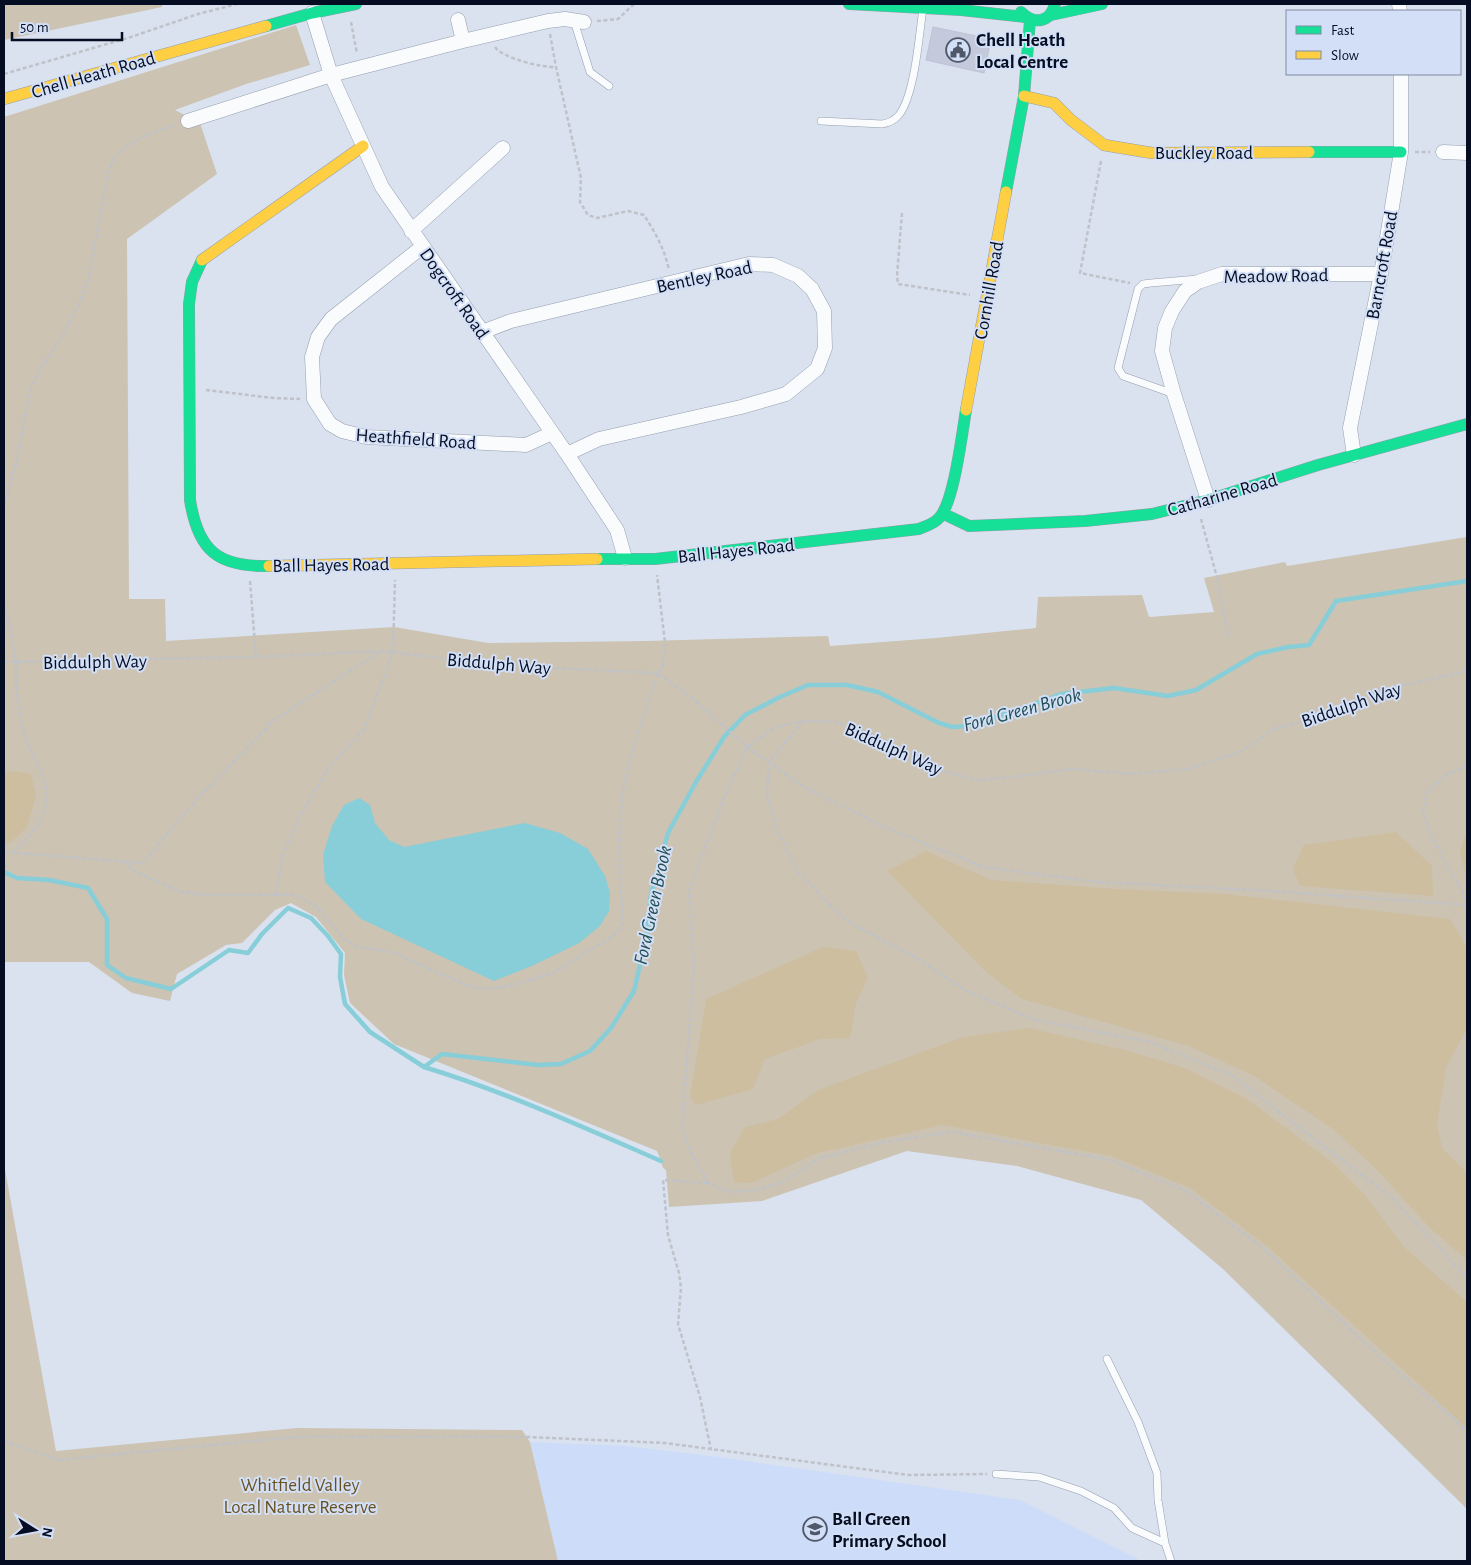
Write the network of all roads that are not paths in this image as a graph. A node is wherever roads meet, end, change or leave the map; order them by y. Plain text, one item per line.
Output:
1 (848, 4) edge
2 (984, 4) edge
3 (1018, 4) edge
4 (1102, 4) edge
5 (352, 5) edge
6 (923, 8) junction
7 (961, 10) junction
8 (312, 13) junction
9 (1041, 15) edge
10 (458, 20) dead end
11 (579, 22) joint
12 (463, 41) junction
13 (1027, 66) joint
14 (331, 75) junction
15 (1402, 75) edge
16 (609, 86) dead end
17 (1024, 96) junction
18 (4, 99) edge
19 (188, 121) road end
20 (820, 121) dead end
21 (363, 146) junction
22 (503, 148) dead end
23 (1402, 152) junction
24 (1443, 152) road end
25 (1467, 153) edge
26 (411, 231) junction
27 (422, 247) junction
28 (1381, 274) junction
29 (1208, 279) junction
30 (482, 332) junction
31 (1174, 394) junction
32 (1467, 424) edge
33 (552, 433) junction
34 (567, 454) junction
35 (1354, 455) junction
36 (1202, 502) junction
37 (944, 514) junction
38 (625, 558) junction
39 (1107, 1359) dead end
40 (996, 1474) road end
41 (1165, 1543) junction
42 (1171, 1561) edge

1 - 6 street
2 - 7 street
3 - 9 street
4 - 9 street
5 - 8 street, Chell Heath Road
6 - 7 street
6 - 20 lane
7 - 9 street
8 - 14 street, Dogcroft Road
8 - 18 street, Chell Heath Road
9 - 13 street, Cornhill Road
10 - 12 street
11 - 12 street
11 - 16 lane
12 - 14 street
13 - 17 street, Cornhill Road
14 - 19 street
14 - 21 street, Dogcroft Road
15 - 23 street, Barncroft Road
17 - 23 street, Buckley Road
17 - 37 street, Cornhill Road
21 - 26 street, Dogcroft Road
21 - 38 street, Ball Hayes Road
22 - 26 street
23 - 28 street, Barncroft Road
24 - 25 street
26 - 27 street, Dogcroft Road
27 - 30 street, Dogcroft Road
27 - 33 street, Heathfield Road
28 - 29 street, Meadow Road
28 - 35 street, Barncroft Road
29 - 31 street, Meadow Road
29 - 31 lane
30 - 33 street, Dogcroft Road
30 - 34 street, Bentley Road
31 - 36 street, Meadow Road
32 - 35 street, Catharine Road
33 - 34 street, Dogcroft Road
34 - 38 street, Dogcroft Road
35 - 36 street, Catharine Road
36 - 37 street, Catharine Road
37 - 38 street, Ball Hayes Road
39 - 41 lane
40 - 41 lane
41 - 42 lane

